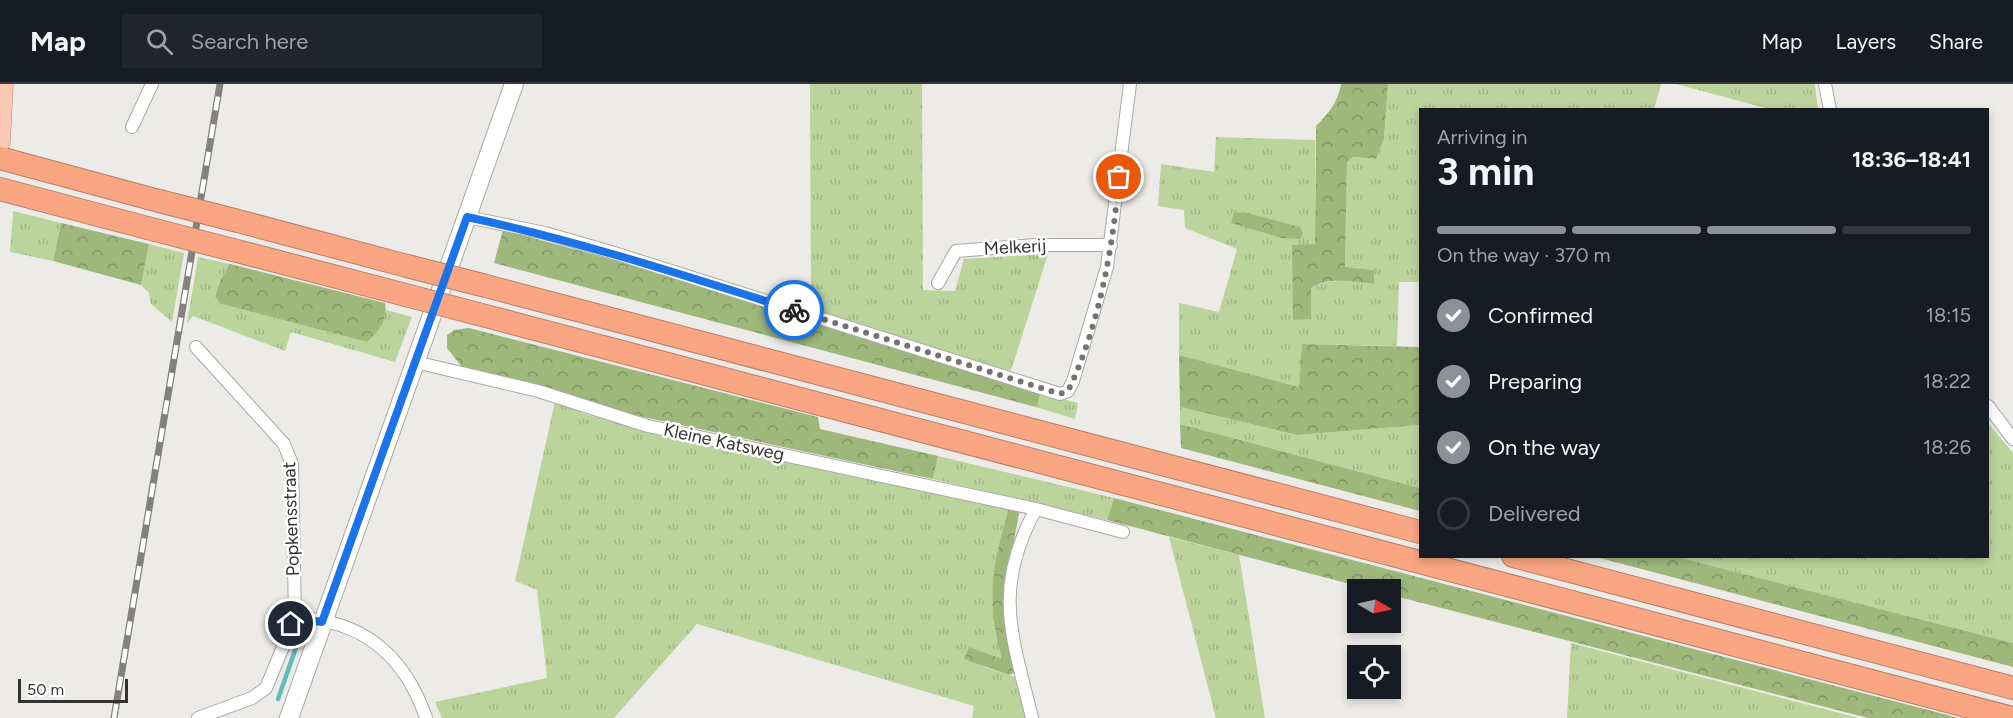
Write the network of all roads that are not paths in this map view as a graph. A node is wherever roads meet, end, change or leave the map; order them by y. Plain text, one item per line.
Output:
1 (3, 84) edge
2 (152, 84) edge
3 (514, 84) edge
4 (1130, 84) edge
5 (1825, 84) edge
6 (1830, 108) edge
7 (132, 127) dead end
8 (0, 142) edge
9 (0, 158) edge
10 (0, 189) edge
11 (467, 217) junction
12 (1111, 245) junction
13 (938, 283) dead end
14 (196, 347) dead end
15 (415, 362) junction
16 (1989, 407) edge
17 (2013, 439) edge
18 (1036, 509) junction
19 (1123, 532) dead end
20 (1419, 532) edge
21 (1521, 558) edge
22 (295, 618) junction
23 (322, 622) junction
24 (2013, 688) edge
25 (198, 718) edge
26 (289, 718) edge
27 (426, 718) edge
28 (1032, 718) edge
29 (2012, 718) edge

1 - 8 main road
2 - 7 street
3 - 11 street
4 - 12 street
5 - 6 street
9 - 20 highway, bridge
10 - 29 highway, bridge
11 - 12 street
11 - 15 street
12 - 13 street, Melkerij
14 - 22 street, Popkensstraat
15 - 18 street, Kleine Katsweg
15 - 23 street
16 - 17 street
18 - 19 street, Kleine Katsweg
18 - 28 street
21 - 24 highway
22 - 23 street
22 - 25 street
23 - 26 street
23 - 27 street

